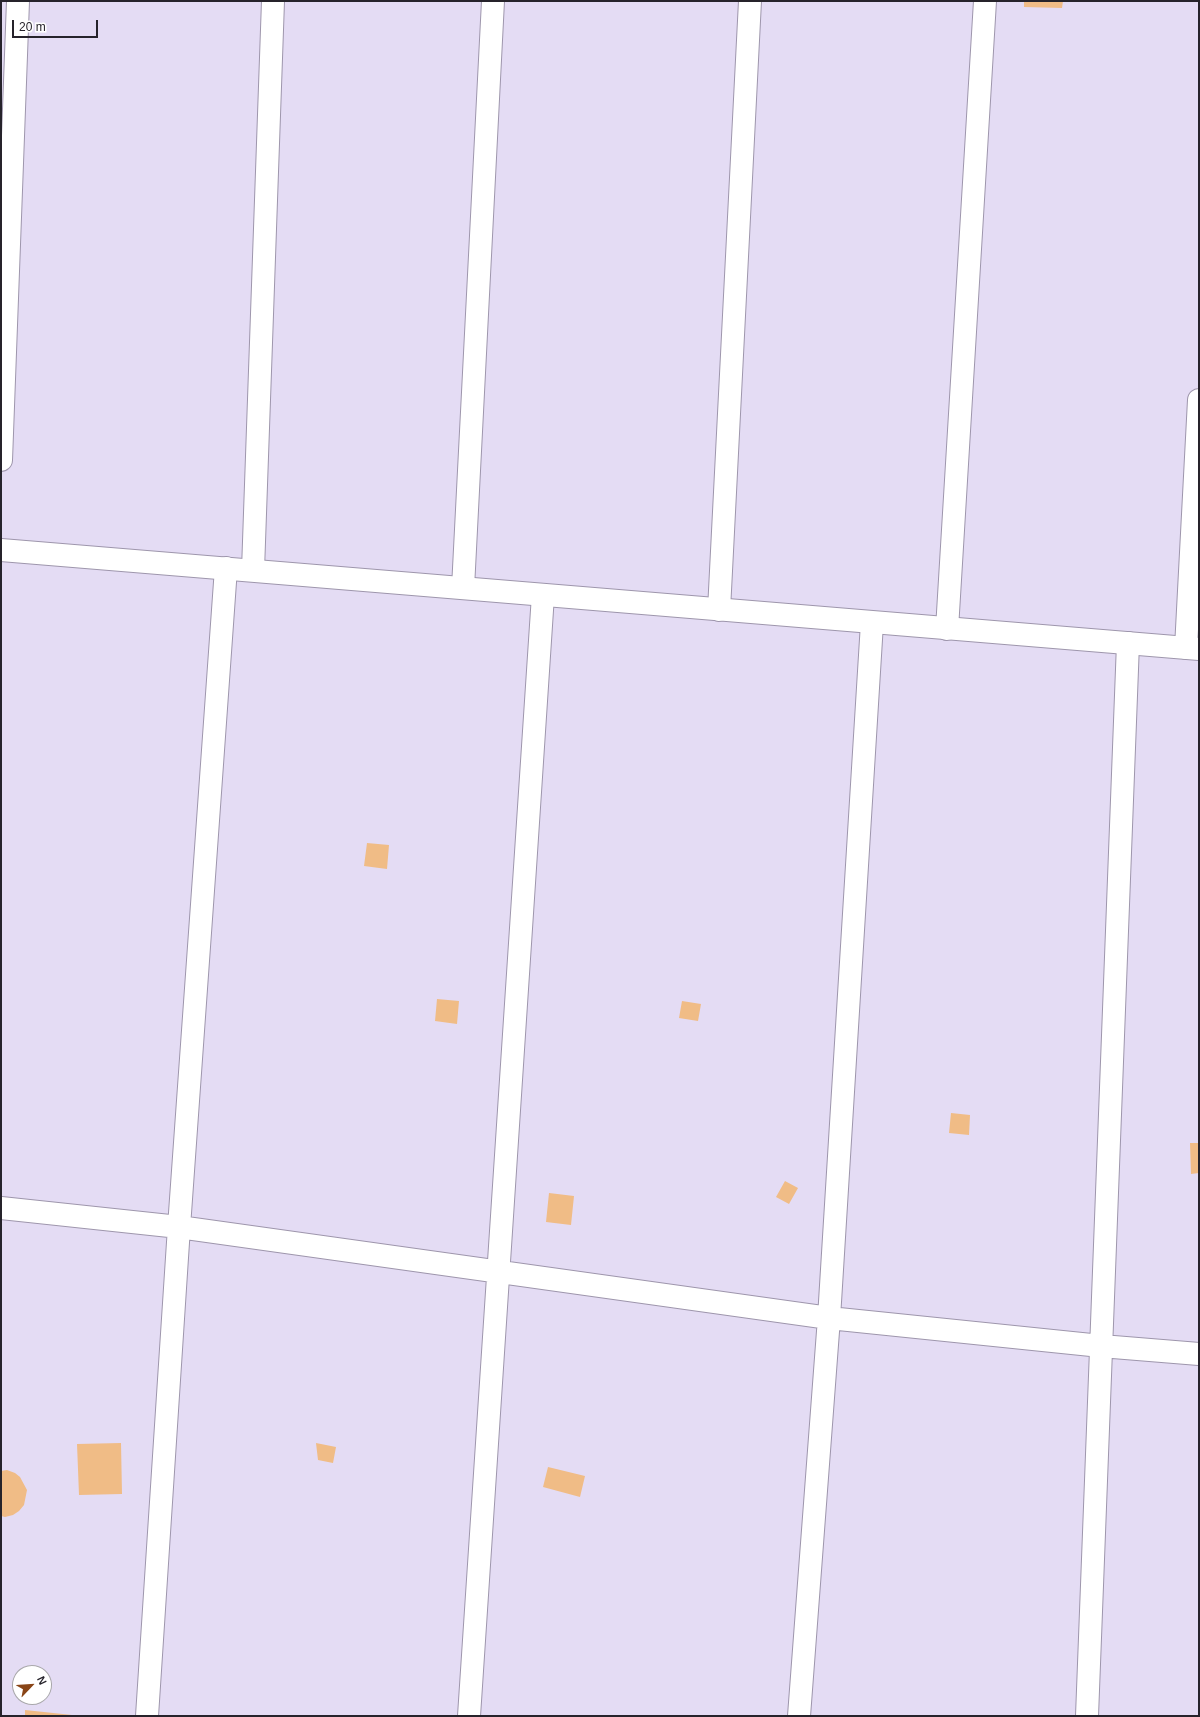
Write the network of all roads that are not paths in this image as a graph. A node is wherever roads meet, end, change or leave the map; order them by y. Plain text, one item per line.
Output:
1 (18, 1) edge
2 (273, 1) edge
3 (493, 1) edge
4 (750, 1) edge
5 (984, 1) edge
6 (1199, 400) edge
7 (1, 460) edge
8 (1, 550) edge
9 (226, 568) junction
10 (253, 570) junction
11 (463, 588) junction
12 (543, 595) junction
13 (719, 610) junction
14 (872, 623) junction
15 (947, 629) junction
16 (1128, 643) junction
17 (1193, 649) edge
18 (1, 1208) edge
19 (178, 1227) junction
20 (498, 1273) junction
21 (829, 1318) junction
22 (1101, 1346) junction
23 (1199, 1354) edge
24 (147, 1716) edge
25 (470, 1716) edge
26 (798, 1716) edge
27 (1087, 1716) edge

1 - 7 street
2 - 10 street
3 - 11 street
4 - 13 street
5 - 15 street
6 - 17 street
8 - 9 street
9 - 10 street
9 - 19 street
10 - 11 street
11 - 12 street
12 - 13 street
12 - 20 street
13 - 14 street
14 - 15 street
14 - 21 street
15 - 16 street
16 - 17 street
16 - 22 street
18 - 19 street
19 - 20 street
19 - 24 street
20 - 21 street
20 - 25 street
21 - 22 street
21 - 26 street
22 - 23 street
22 - 27 street

